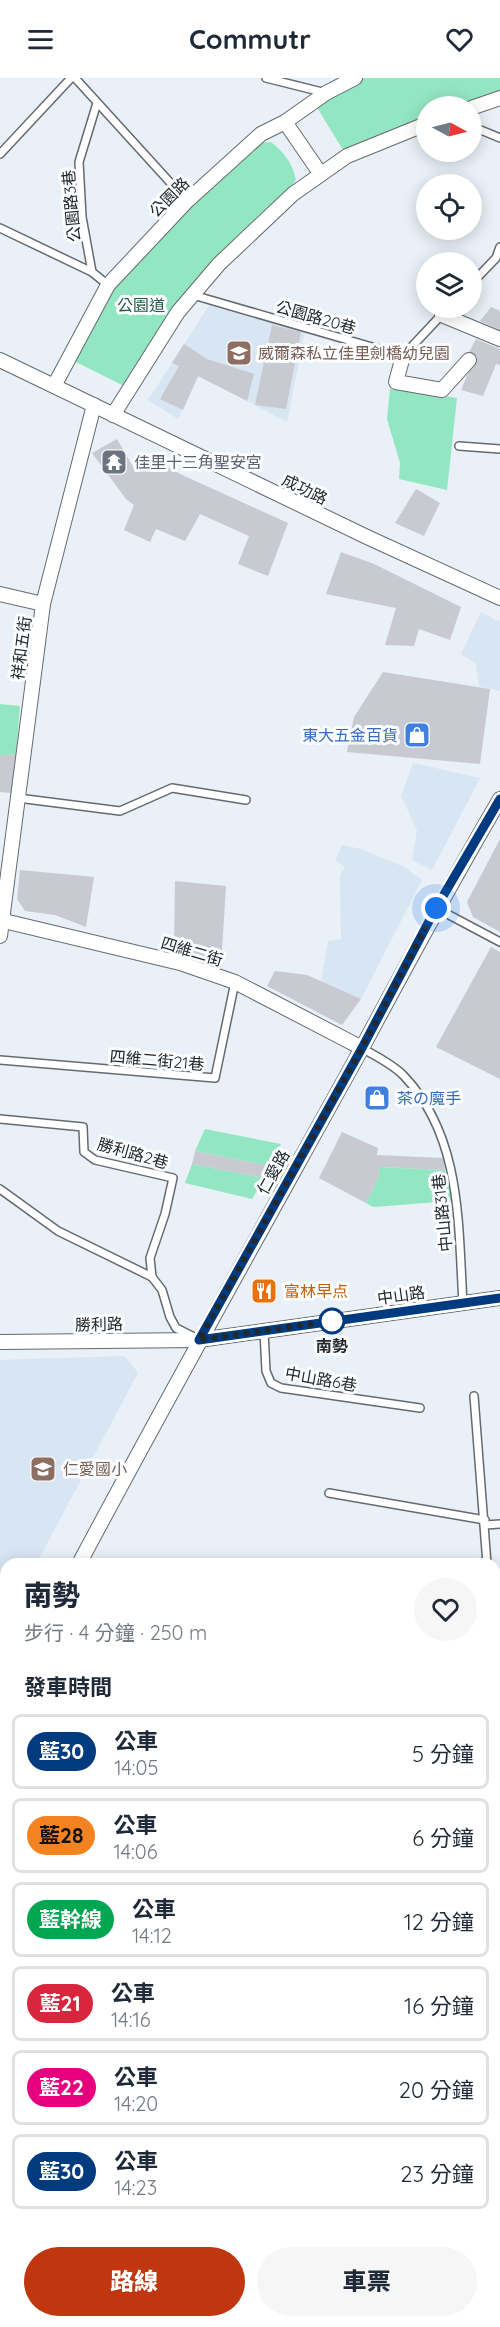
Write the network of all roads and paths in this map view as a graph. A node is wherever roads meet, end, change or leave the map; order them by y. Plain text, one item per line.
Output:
1 (73, 78) edge
2 (266, 78) edge
3 (355, 78) edge
4 (326, 93) junction
5 (500, 99) edge
6 (97, 103) junction
7 (482, 105) edge
8 (285, 122) junction
9 (416, 128) edge
10 (482, 131) edge
11 (500, 138) edge
12 (0, 154) edge
13 (320, 173) junction
14 (187, 201) junction
15 (0, 228) edge
16 (500, 247) edge
17 (92, 272) junction
18 (482, 273) edge
19 (108, 285) junction
20 (193, 295) junction
21 (438, 318) edge
22 (459, 318) edge
23 (500, 339) edge
24 (403, 356) junction
25 (0, 360) edge
26 (469, 360) dead end
27 (54, 386) junction
28 (94, 405) junction
29 (113, 415) junction
30 (459, 446) dead end
31 (500, 449) edge
32 (0, 594) edge
33 (500, 598) edge
34 (43, 604) junction
35 (18, 798) junction
36 (500, 799) edge
37 (246, 800) dead end
38 (436, 908) junction
39 (1, 920) edge
40 (0, 936) edge
41 (500, 942) edge
42 (235, 982) junction
43 (362, 1048) junction
44 (0, 1060) edge
45 (0, 1119) edge
46 (0, 1189) edge
47 (152, 1277) junction
48 (500, 1298) edge
49 (464, 1303) junction
50 (264, 1330) junction
51 (199, 1340) junction
52 (0, 1342) edge
53 (474, 1395) dead end
54 (420, 1408) dead end
55 (328, 1493) dead end
56 (485, 1523) junction
57 (500, 1524) edge
58 (82, 1558) edge
59 (487, 1558) edge

1 - 6 lane
1 - 12 lane
2 - 4 lane
3 - 4 street, 公園路
4 - 8 street, 公園路
5 - 7 street
6 - 14 lane
6 - 17 lane, 公園路3巷
8 - 13 street
8 - 14 street, 公園路
9 - 13 street
10 - 11 lane
13 - 20 street
14 - 19 street, 公園路
15 - 17 lane, 公園路3巷
16 - 18 lane
17 - 19 lane, 公園路3巷
19 - 27 street, 公園路
20 - 24 lane, 公園路20巷
20 - 29 street
21 - 24 lane
22 - 23 street
24 - 26 street
25 - 27 street, 成功路
27 - 28 street, 成功路
28 - 29 street, 成功路
28 - 34 street, 祥和五街
29 - 33 street, 成功路
30 - 31 lane
32 - 34 street
34 - 35 street, 祥和五街
35 - 37 lane
35 - 39 street, 祥和五街
36 - 38 street, 仁愛路
38 - 41 lane
38 - 43 street, 仁愛路
39 - 40 street, 祥和五街
39 - 42 street, 四維二街
42 - 43 street, 四維二街
42 - 44 lane, 四維二街21巷
43 - 49 lane, 中山路31巷
43 - 51 street, 仁愛路
45 - 47 lane, 勝利路2巷
46 - 47 lane
47 - 51 lane
48 - 49 street, 中山路
49 - 50 street, 中山路
50 - 51 street, 中山路
50 - 54 lane, 中山路6巷
51 - 52 street, 勝利路
51 - 58 street, 仁愛路
53 - 56 lane
55 - 56 lane
56 - 57 lane
56 - 59 lane

